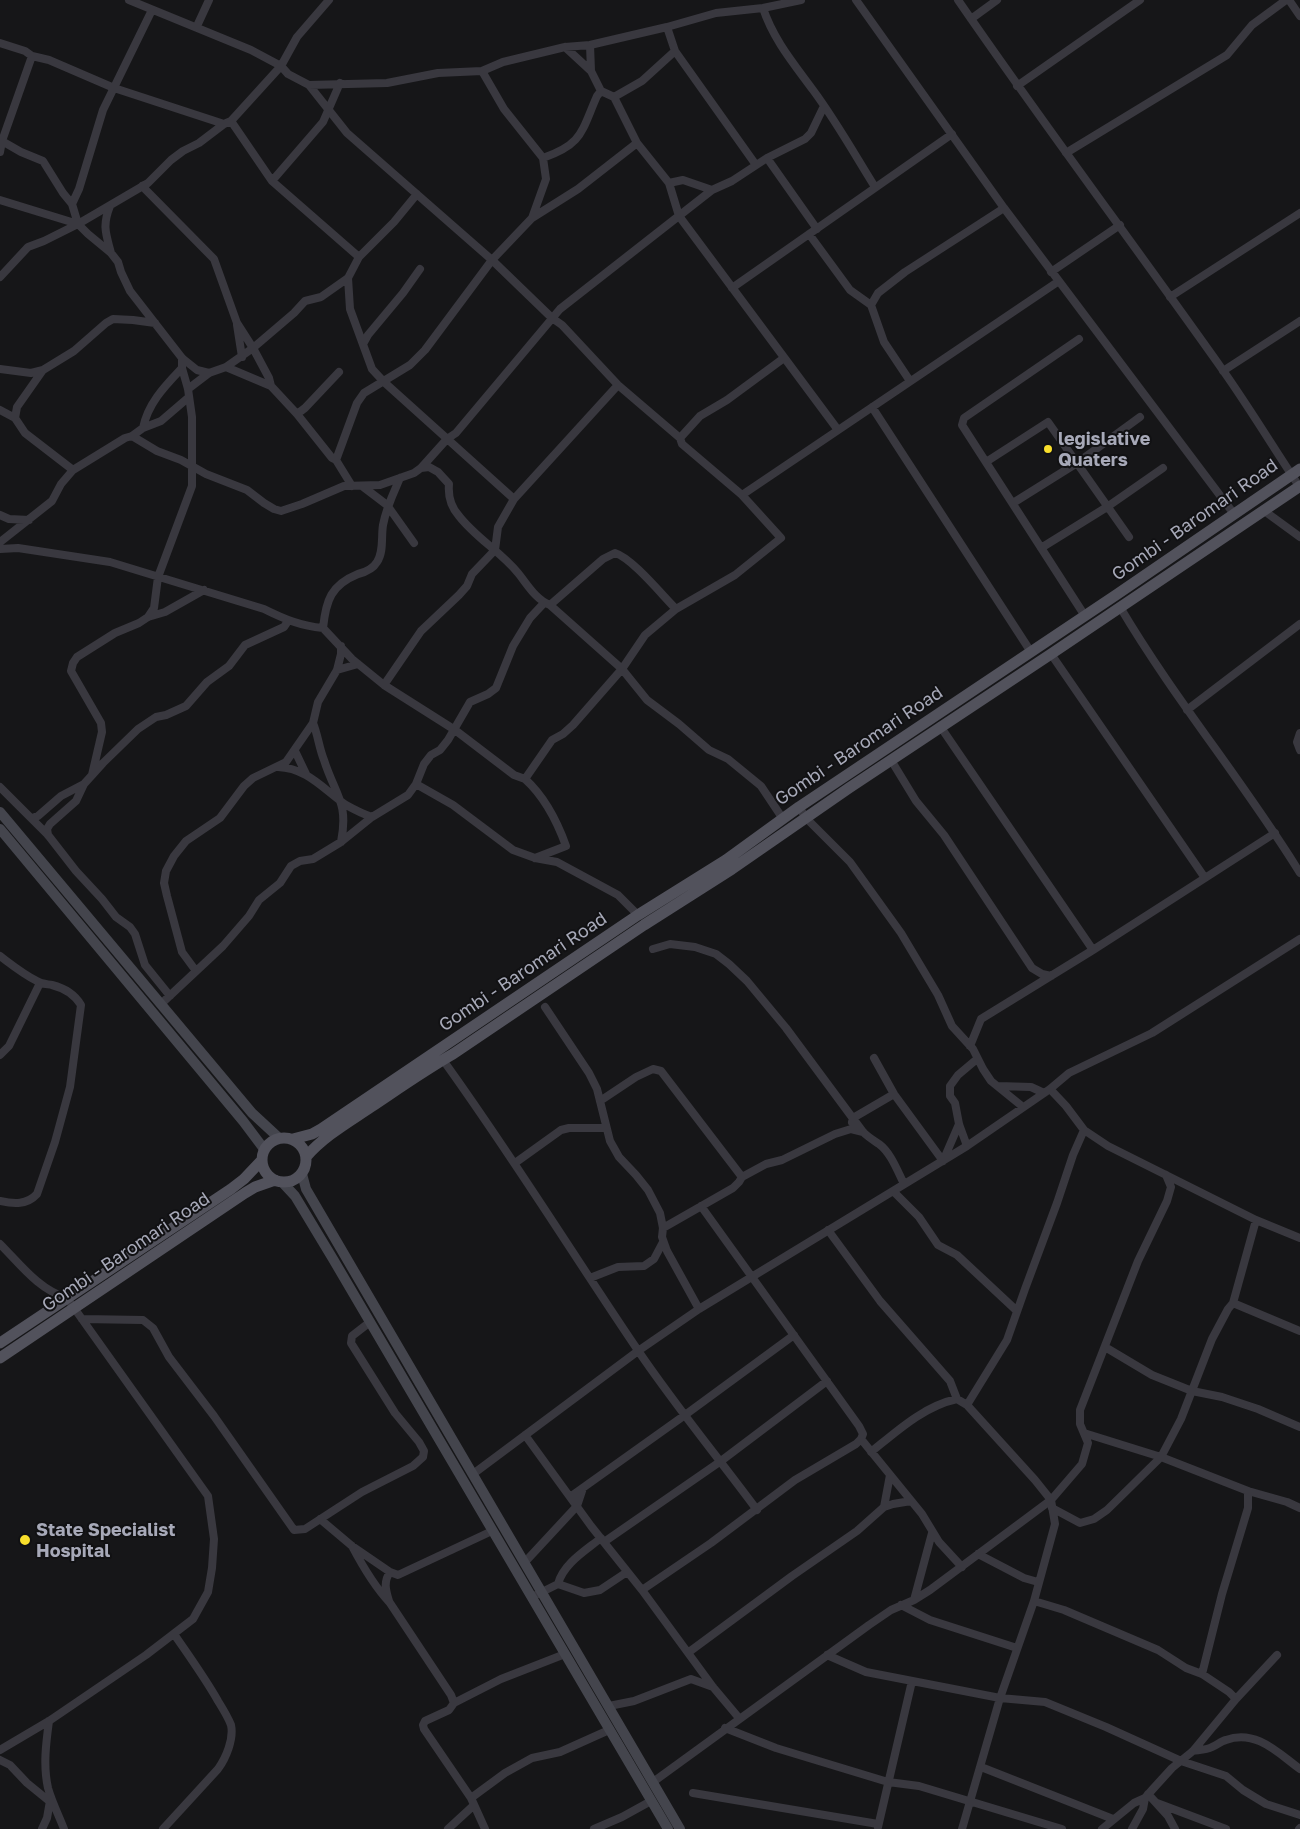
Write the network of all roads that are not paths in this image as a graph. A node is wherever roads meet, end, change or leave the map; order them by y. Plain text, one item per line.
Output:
1 (129, 0) edge
2 (209, 0) edge
3 (329, 0) edge
4 (800, 0) edge
5 (856, 0) edge
6 (958, 0) edge
7 (997, 0) edge
8 (1140, 0) edge
9 (1288, 0) edge
10 (763, 8) junction
11 (152, 10) junction
12 (1300, 16) edge
13 (971, 19) junction
14 (196, 26) junction
15 (667, 27) junction
16 (0, 43) edge
17 (590, 45) junction
18 (565, 47) junction
19 (675, 51) junction
20 (32, 56) junction
21 (281, 66) junction
22 (482, 71) junction
23 (592, 71) junction
24 (340, 83) junction
25 (309, 84) junction
26 (1017, 86) junction
27 (114, 88) junction
28 (601, 91) junction
29 (614, 97) junction
30 (824, 106) junction
31 (329, 109) junction
32 (228, 123) junction
33 (952, 134) junction
34 (1, 140) edge
35 (637, 143) junction
36 (0, 152) edge
37 (1066, 153) junction
38 (543, 158) junction
39 (766, 158) junction
40 (756, 164) junction
41 (272, 180) junction
42 (668, 183) junction
43 (142, 186) junction
44 (875, 187) junction
45 (712, 190) junction
46 (416, 194) junction
47 (0, 200) edge
48 (72, 204) junction
49 (110, 206) junction
50 (1004, 208) junction
51 (1300, 213) edge
52 (679, 216) junction
53 (532, 218) junction
54 (78, 224) junction
55 (1120, 225) junction
56 (816, 229) junction
57 (809, 234) junction
58 (111, 253) junction
59 (359, 257) junction
60 (492, 260) junction
61 (420, 269) dead end
62 (1051, 272) junction
63 (0, 277) edge
64 (348, 278) junction
65 (1059, 282) junction
66 (732, 288) junction
67 (1170, 297) junction
68 (871, 305) junction
69 (552, 318) junction
70 (1300, 321) edge
71 (155, 323) junction
72 (237, 323) junction
73 (1078, 339) dead end
74 (363, 344) junction
75 (254, 348) junction
76 (242, 356) junction
77 (182, 358) junction
78 (784, 358) junction
79 (226, 366) junction
80 (182, 368) junction
81 (0, 369) edge
82 (43, 370) junction
83 (1223, 371) junction
84 (338, 372) dead end
85 (209, 373) junction
86 (910, 381) junction
87 (384, 382) junction
88 (618, 385) junction
89 (271, 386) junction
90 (188, 393) junction
91 (872, 407) junction
92 (0, 410) edge
93 (296, 414) junction
94 (1140, 417) dead end
95 (15, 418) junction
96 (143, 428) junction
97 (838, 430) junction
98 (132, 436) junction
99 (680, 438) junction
100 (448, 439) junction
101 (336, 460) junction
102 (986, 462) junction
103 (1077, 464) junction
104 (191, 466) junction
105 (421, 468) junction
106 (1163, 468) dead end
107 (73, 470) junction
108 (1296, 472) edge
109 (400, 478) junction
110 (352, 486) junction
111 (362, 486) junction
112 (1300, 486) edge
113 (742, 495) junction
114 (514, 498) junction
115 (1013, 503) junction
116 (387, 505) junction
117 (1107, 507) junction
118 (1262, 510) junction
119 (1234, 514) junction
120 (0, 515) edge
121 (29, 520) junction
122 (1129, 537) dead end
123 (1300, 537) edge
124 (1, 541) edge
125 (414, 543) dead end
126 (18, 548) junction
127 (1041, 548) junction
128 (0, 549) edge
129 (495, 550) junction
130 (1164, 562) junction
131 (1171, 573) junction
132 (158, 577) junction
133 (204, 590) junction
134 (547, 604) junction
135 (1120, 607) junction
136 (676, 609) junction
137 (1085, 616) junction
138 (148, 617) junction
139 (288, 621) junction
140 (1300, 624) edge
141 (323, 628) junction
142 (341, 646) junction
143 (1031, 652) junction
144 (1051, 654) junction
145 (358, 664) junction
146 (622, 669) junction
147 (337, 670) junction
148 (384, 685) junction
149 (1187, 710) junction
150 (313, 723) junction
151 (940, 726) junction
152 (455, 730) junction
153 (1300, 733) edge
154 (295, 750) junction
155 (1300, 750) edge
156 (890, 760) junction
157 (278, 767) junction
158 (306, 774) junction
159 (92, 775) junction
160 (525, 778) junction
161 (84, 784) junction
162 (416, 784) junction
163 (0, 787) edge
164 (341, 801) junction
165 (799, 807) junction
166 (0, 812) edge
167 (372, 817) junction
168 (32, 818) junction
169 (806, 818) junction
170 (783, 819) junction
171 (0, 829) edge
172 (1275, 833) junction
173 (48, 836) junction
174 (342, 842) junction
175 (535, 858) junction
176 (1300, 873) edge
177 (1205, 878) junction
178 (638, 915) junction
179 (1300, 939) edge
180 (653, 949) dead end
181 (1093, 950) junction
182 (0, 956) edge
183 (196, 971) junction
184 (1051, 976) junction
185 (40, 983) junction
186 (170, 996) junction
187 (161, 1004) junction
188 (545, 1007) dead end
189 (970, 1046) junction
190 (0, 1055) edge
191 (439, 1055) junction
192 (874, 1058) dead end
193 (977, 1059) junction
194 (998, 1086) junction
195 (1047, 1091) junction
196 (894, 1094) junction
197 (600, 1101) junction
198 (1023, 1107) junction
199 (853, 1118) junction
200 (959, 1124) junction
201 (606, 1128) junction
202 (851, 1129) junction
203 (1084, 1130) junction
204 (863, 1132) junction
205 (279, 1138) junction
206 (293, 1139) junction
207 (967, 1146) junction
208 (263, 1155) junction
209 (306, 1157) junction
210 (943, 1161) junction
211 (515, 1163) junction
212 (302, 1174) junction
213 (1166, 1175) junction
214 (742, 1177) junction
215 (279, 1181) junction
216 (904, 1184) junction
217 (893, 1190) junction
218 (0, 1201) edge
219 (701, 1206) junction
220 (1256, 1220) junction
221 (663, 1228) junction
222 (828, 1230) junction
223 (1300, 1238) edge
224 (664, 1242) junction
225 (0, 1244) edge
226 (752, 1276) junction
227 (590, 1278) junction
228 (67, 1298) junction
229 (1233, 1304) junction
230 (75, 1308) junction
231 (699, 1309) junction
232 (1017, 1311) junction
233 (82, 1319) junction
234 (370, 1322) junction
235 (1300, 1331) edge
236 (794, 1335) junction
237 (0, 1343) edge
238 (1105, 1347) junction
239 (638, 1351) junction
240 (0, 1358) edge
241 (827, 1381) junction
242 (1192, 1391) junction
243 (957, 1399) junction
244 (967, 1405) junction
245 (686, 1415) junction
246 (1300, 1427) edge
247 (1084, 1433) junction
248 (525, 1434) junction
249 (861, 1439) junction
250 (871, 1452) junction
251 (1161, 1458) junction
252 (721, 1461) junction
253 (474, 1474) junction
254 (890, 1475) junction
255 (583, 1487) junction
256 (1248, 1491) junction
257 (570, 1497) junction
258 (911, 1501) junction
259 (1052, 1504) junction
260 (576, 1506) junction
261 (884, 1507) junction
262 (1300, 1508) edge
263 (757, 1510) junction
264 (320, 1519) junction
265 (492, 1531) junction
266 (932, 1533) junction
267 (602, 1540) junction
268 (352, 1546) junction
269 (978, 1554) junction
270 (525, 1562) junction
271 (962, 1567) junction
272 (390, 1572) junction
273 (628, 1572) junction
274 (1038, 1582) junction
275 (558, 1584) junction
276 (642, 1590) junction
277 (542, 1592) junction
278 (532, 1597) junction
279 (914, 1600) junction
280 (1034, 1601) junction
281 (390, 1603) junction
282 (901, 1606) junction
283 (174, 1634) junction
284 (1017, 1648) junction
285 (689, 1652) junction
286 (565, 1654) junction
287 (827, 1655) junction
288 (1278, 1655) dead end
289 (697, 1664) junction
290 (1202, 1674) junction
291 (691, 1679) junction
292 (912, 1681) junction
293 (713, 1687) junction
294 (1000, 1698) junction
295 (1236, 1699) junction
296 (454, 1703) junction
297 (609, 1706) junction
298 (739, 1718) junction
299 (48, 1721) junction
300 (725, 1728) junction
301 (609, 1730) junction
302 (0, 1750) edge
303 (1192, 1751) junction
304 (0, 1760) edge
305 (1181, 1761) junction
306 (981, 1767) junction
307 (1300, 1769) edge
308 (653, 1782) junction
309 (888, 1782) junction
310 (694, 1792) dead end
311 (1147, 1796) junction
312 (471, 1798) junction
313 (970, 1800) junction
314 (651, 1801) junction
315 (1157, 1803) junction
316 (52, 1804) junction
317 (473, 1806) junction
318 (1300, 1815) edge
319 (1113, 1819) junction
320 (878, 1826) edge
321 (42, 1829) edge
322 (64, 1829) edge
323 (163, 1829) edge
324 (448, 1829) edge
325 (485, 1829) edge
326 (594, 1829) edge
327 (668, 1829) edge
328 (680, 1829) edge
329 (962, 1829) edge
330 (1062, 1829) edge
331 (1102, 1829) edge
332 (1132, 1829) edge
333 (1174, 1829) edge
334 (1226, 1829) edge

1 - 11 street
2 - 14 street
3 - 21 street
4 - 10 street
5 - 33 street
6 - 13 street
7 - 13 street
8 - 26 street
9 - 12 street
9 - 37 street
10 - 15 street
10 - 30 street
11 - 14 street
11 - 27 street
13 - 26 street
14 - 21 street
15 - 17 street
15 - 19 street
16 - 20 street
17 - 18 street
17 - 23 street
18 - 22 street
18 - 23 street
19 - 29 street
19 - 40 street
20 - 27 street
20 - 34 street
21 - 25 street
21 - 32 street
22 - 24 street
22 - 38 street
23 - 28 street
24 - 25 street
24 - 31 street
25 - 31 street
26 - 37 street
27 - 32 street
27 - 48 street
28 - 29 street
28 - 38 street
29 - 35 street
30 - 39 street
30 - 44 street
31 - 41 street
31 - 46 street
32 - 41 street
32 - 43 street
33 - 44 street
33 - 50 street
34 - 36 street
34 - 48 street
35 - 42 street
35 - 53 street
37 - 55 street
38 - 53 street
39 - 40 street
39 - 56 street
40 - 45 street
41 - 59 street
42 - 45 street
42 - 52 street
43 - 49 street
43 - 72 street
44 - 56 street
45 - 52 street
46 - 59 street
46 - 60 street
47 - 54 street
48 - 54 street
49 - 54 street
49 - 58 street
50 - 62 street
50 - 68 street
51 - 67 street
52 - 66 street
52 - 69 street
53 - 60 street
54 - 58 street
54 - 63 street
55 - 62 street
55 - 67 street
56 - 57 street
57 - 66 street
57 - 68 street
58 - 71 street
59 - 64 street
60 - 69 street
60 - 87 street
61 - 74 street
62 - 65 street
64 - 74 street
64 - 75 street
65 - 86 street
65 - 119 street
66 - 78 street
67 - 83 street
68 - 86 street
69 - 88 street
69 - 100 street
70 - 83 street
71 - 77 street
71 - 82 street
72 - 75 street
72 - 76 street
73 - 102 street
74 - 87 street
75 - 76 street
75 - 89 street
76 - 79 street
77 - 80 street
77 - 85 street
78 - 97 street
78 - 99 street
79 - 85 street
79 - 89 street
80 - 90 street
80 - 96 street
81 - 82 street
82 - 95 street
83 - 108 street
84 - 93 street
85 - 90 street
86 - 91 street
87 - 100 street
87 - 101 street
88 - 99 street
88 - 114 street
89 - 93 street
90 - 96 street
90 - 104 street
91 - 97 street
91 - 143 street
92 - 95 street
93 - 101 street
94 - 103 street
95 - 107 street
96 - 98 street
97 - 113 street
98 - 104 street
98 - 107 street
99 - 113 street
100 - 105 street
100 - 114 street
101 - 110 street
102 - 103 street
102 - 115 street
103 - 115 street
103 - 117 street
104 - 110 street
104 - 132 street
105 - 109 street
105 - 129 street
106 - 117 street
107 - 121 street
108 - 112 street
108 - 119 main road, Gombi - Baromari Road
109 - 111 street
109 - 116 street
110 - 111 street
111 - 116 street
112 - 118 main road, Gombi - Baromari Road
113 - 136 street
114 - 129 street
115 - 127 street
116 - 125 street
116 - 141 street
117 - 122 street
117 - 127 street
118 - 123 street
118 - 131 main road, Gombi - Baromari Road
119 - 130 main road, Gombi - Baromari Road
120 - 121 street
121 - 124 street
124 - 126 street
126 - 128 street
126 - 132 street
127 - 137 street
129 - 134 street
129 - 148 street
130 - 131 main road
130 - 137 main road, Gombi - Baromari Road
131 - 135 main road, Gombi - Baromari Road
132 - 133 street
132 - 138 street
133 - 138 street
133 - 139 street
134 - 136 street
134 - 146 street
134 - 152 street
135 - 144 main road, Gombi - Baromari Road
135 - 149 street
136 - 146 street
137 - 143 main road, Gombi - Baromari Road
138 - 159 street
139 - 141 street
139 - 159 street
140 - 149 street
141 - 142 street
142 - 145 street
142 - 147 street
143 - 165 main road, Gombi - Baromari Road
144 - 151 main road, Gombi - Baromari Road
144 - 177 street
145 - 147 street
145 - 148 street
146 - 160 street
146 - 170 street
147 - 150 street
148 - 152 street
149 - 172 street
150 - 154 street
150 - 164 street
151 - 156 main road, Gombi - Baromari Road
151 - 181 street
152 - 160 street
152 - 162 street
153 - 155 street
154 - 157 street
154 - 158 street
156 - 169 main road, Gombi - Baromari Road
156 - 184 street
157 - 158 street
157 - 183 street
158 - 164 street
159 - 161 street
160 - 175 street
161 - 168 street
161 - 173 street
162 - 167 street
162 - 175 street
163 - 168 street
164 - 167 street
164 - 174 street
165 - 169 street
165 - 170 main road, Gombi - Baromari Road
166 - 187 main road
167 - 174 street
168 - 173 street
169 - 189 street
169 - 191 main road, Gombi - Baromari Road
170 - 178 main road, Gombi - Baromari Road
171 - 208 main road
172 - 176 street
172 - 177 street
173 - 186 street
174 - 183 street
175 - 178 street
177 - 181 street
178 - 191 main road, Gombi - Baromari Road
179 - 195 street
180 - 199 street
181 - 184 street
182 - 185 street
183 - 186 street
184 - 189 street
185 - 190 street
185 - 218 street
186 - 187 street
187 - 205 main road
188 - 197 street
189 - 193 street
191 - 206 main road
191 - 209 main road
191 - 211 street
192 - 196 street
193 - 194 street
193 - 200 street
194 - 195 street
194 - 198 street
195 - 198 street
195 - 203 street
196 - 199 street
196 - 210 street
197 - 201 street
197 - 214 street
198 - 207 street
199 - 202 street
199 - 204 street
200 - 207 street
200 - 210 street
201 - 211 street
201 - 221 street
202 - 204 street
202 - 214 street
203 - 213 street
203 - 232 street
204 - 216 street
205 - 206 main road
205 - 208 main road
206 - 209 main road
207 - 210 street
208 - 215 main road
208 - 228 main road, Gombi - Baromari Road
209 - 212 main road
210 - 216 street
211 - 227 street
212 - 215 main road
212 - 253 main road
213 - 220 street
213 - 238 street
214 - 219 street
215 - 230 main road, Gombi - Baromari Road
215 - 234 main road
216 - 217 street
217 - 222 street
217 - 232 street
219 - 221 street
219 - 226 street
220 - 223 street
220 - 229 street
221 - 224 street
222 - 226 street
222 - 243 street
224 - 227 street
224 - 231 street
225 - 228 street
226 - 231 street
226 - 236 street
227 - 239 street
228 - 230 street
228 - 237 main road, Gombi - Baromari Road
229 - 235 street
229 - 242 street
230 - 233 street
230 - 240 main road, Gombi - Baromari Road
231 - 239 street
232 - 244 street
233 - 264 street
233 - 283 street
234 - 264 street
234 - 265 main road
236 - 241 street
236 - 245 street
238 - 242 street
238 - 247 street
239 - 245 street
239 - 248 street
241 - 249 street
241 - 252 street
242 - 246 street
242 - 251 street
243 - 244 street
243 - 250 street
244 - 259 street
245 - 252 street
245 - 255 street
247 - 251 street
247 - 259 street
248 - 253 street
248 - 257 street
249 - 250 street
249 - 263 street
250 - 254 street
251 - 256 street
251 - 259 street
252 - 263 street
252 - 267 street
253 - 270 main road
254 - 258 street
254 - 261 street
255 - 257 street
255 - 260 street
256 - 262 street
256 - 290 street
257 - 260 street
258 - 261 street
258 - 266 street
259 - 269 street
259 - 274 street
260 - 267 street
260 - 270 street
261 - 285 street
263 - 276 street
264 - 268 street
265 - 272 street
265 - 278 main road
266 - 271 street
266 - 279 street
267 - 273 street
267 - 275 street
268 - 272 street
268 - 281 street
269 - 271 street
269 - 274 street
270 - 277 main road
271 - 279 street
272 - 281 street
273 - 275 street
273 - 276 street
274 - 280 street
275 - 277 street
276 - 285 street
277 - 278 street
277 - 297 main road
278 - 286 main road
279 - 282 street
280 - 284 street
280 - 290 street
281 - 296 street
282 - 284 street
282 - 287 street
283 - 299 street
283 - 323 street
284 - 294 street
285 - 289 street
286 - 296 street
286 - 301 main road
287 - 292 street
287 - 298 street
288 - 295 street
289 - 291 street
289 - 293 street
290 - 295 street
291 - 293 street
291 - 297 street
292 - 294 street
292 - 309 street
293 - 298 street
294 - 305 street
294 - 306 street
295 - 303 street
296 - 312 street
297 - 308 main road
298 - 300 street
299 - 302 street
299 - 316 street
300 - 308 street
300 - 309 street
301 - 312 street
301 - 314 main road
303 - 305 street
303 - 307 street
304 - 316 street
305 - 311 street
305 - 318 street
306 - 313 street
306 - 319 street
308 - 328 main road
309 - 313 street
309 - 320 street
310 - 320 street
311 - 315 street
311 - 319 street
311 - 332 street
312 - 317 street
313 - 329 street
313 - 330 street
314 - 326 street
314 - 327 main road
315 - 333 street
315 - 334 street
316 - 321 street
316 - 322 street
317 - 324 street
317 - 325 street
319 - 331 street

